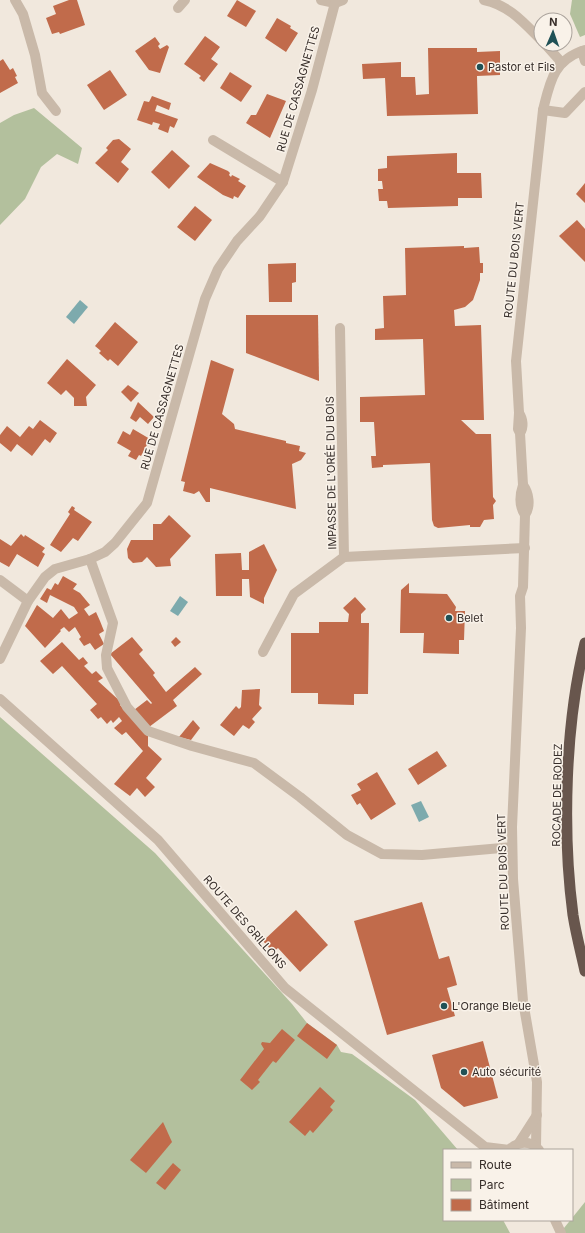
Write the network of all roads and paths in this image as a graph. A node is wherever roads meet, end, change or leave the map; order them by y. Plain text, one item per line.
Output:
1 (15, 0) edge
2 (321, 0) edge
3 (484, 0) edge
4 (339, 1) edge
5 (533, 32) edge
6 (552, 52) edge
7 (584, 54) edge
8 (562, 63) junction
9 (585, 92) edge
10 (543, 110) junction
11 (56, 111) dead end
12 (213, 140) dead end
13 (283, 182) junction
14 (340, 328) dead end
15 (525, 548) junction
16 (344, 557) junction
17 (90, 559) junction
18 (0, 580) edge
19 (28, 601) junction
20 (585, 643) edge
21 (263, 652) dead end
22 (0, 659) edge
23 (0, 699) edge
24 (512, 847) junction
25 (585, 971) edge
26 (537, 1115) junction
27 (519, 1143) junction
28 (485, 1148) edge
29 (498, 1149) edge
30 (511, 1149) edge
31 (537, 1149) edge
32 (555, 1221) edge
33 (561, 1233) edge

1 - 11 street
2 - 4 street
3 - 5 street
4 - 13 street, RUE DE CASSAGNETTES
6 - 8 street
7 - 8 street
8 - 10 street, ROUTE DU BOIS VERT
9 - 10 street
10 - 15 street, ROUTE DU BOIS VERT
12 - 13 street
13 - 17 street, RUE DE CASSAGNETTES
14 - 16 street, IMPASSE DE L'ORÉE DU BOIS
15 - 16 street, IMPASSE DE L'ORÉE DU BOIS
15 - 24 street, ROUTE DU BOIS VERT
16 - 21 street
17 - 19 street, RUE DE CASSAGNETTES
17 - 24 street
18 - 19 street
19 - 22 street
20 - 25 highway, ROCADE DE RODEZ
23 - 28 street, ROUTE DES GRILLONS
24 - 26 street, ROUTE DU BOIS VERT
26 - 27 street
26 - 31 street, ROUTE DU BOIS VERT
27 - 30 street
27 - 31 street
28 - 29 street, ROUTE DES GRILLONS
32 - 33 street

